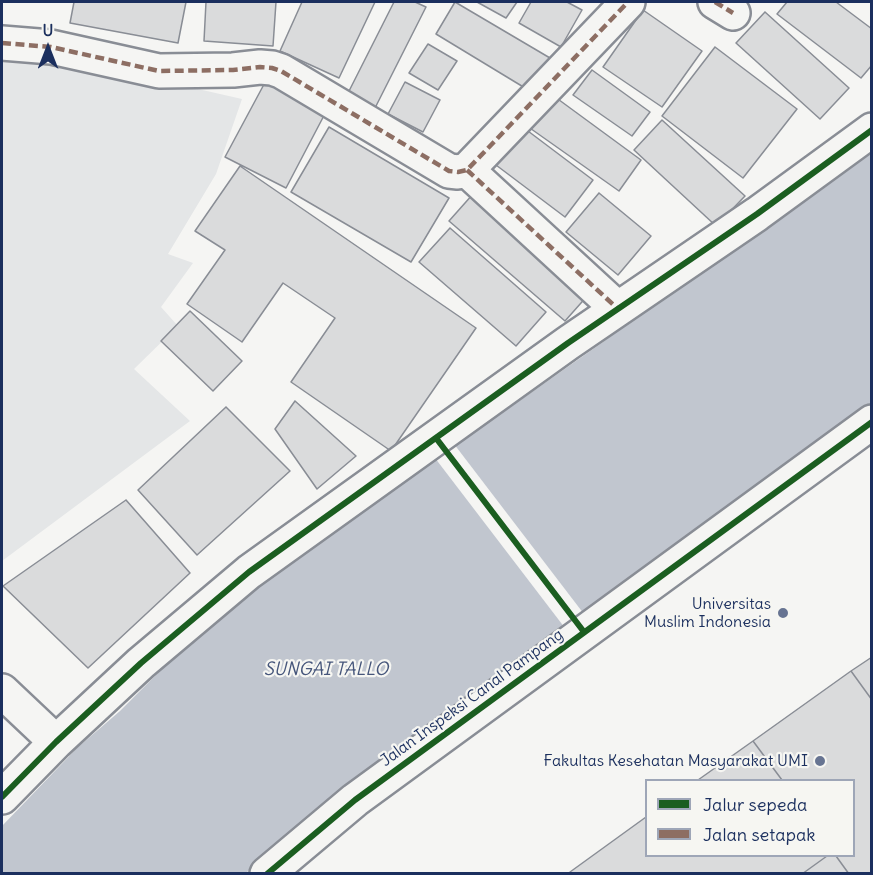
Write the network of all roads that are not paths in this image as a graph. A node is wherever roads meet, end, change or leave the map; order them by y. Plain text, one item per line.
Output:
1 (628, 2) edge
2 (2, 43) edge
3 (872, 130) edge
4 (467, 170) junction
5 (618, 309) junction
6 (872, 422) edge
7 (2, 691) edge
8 (56, 742) junction
9 (2, 797) edge
10 (267, 873) edge

1 - 4 street
2 - 4 street
3 - 5 street
4 - 5 street
5 - 8 street
6 - 10 street, Jalan Inspeksi Canal Pampang
7 - 8 street
8 - 9 street

